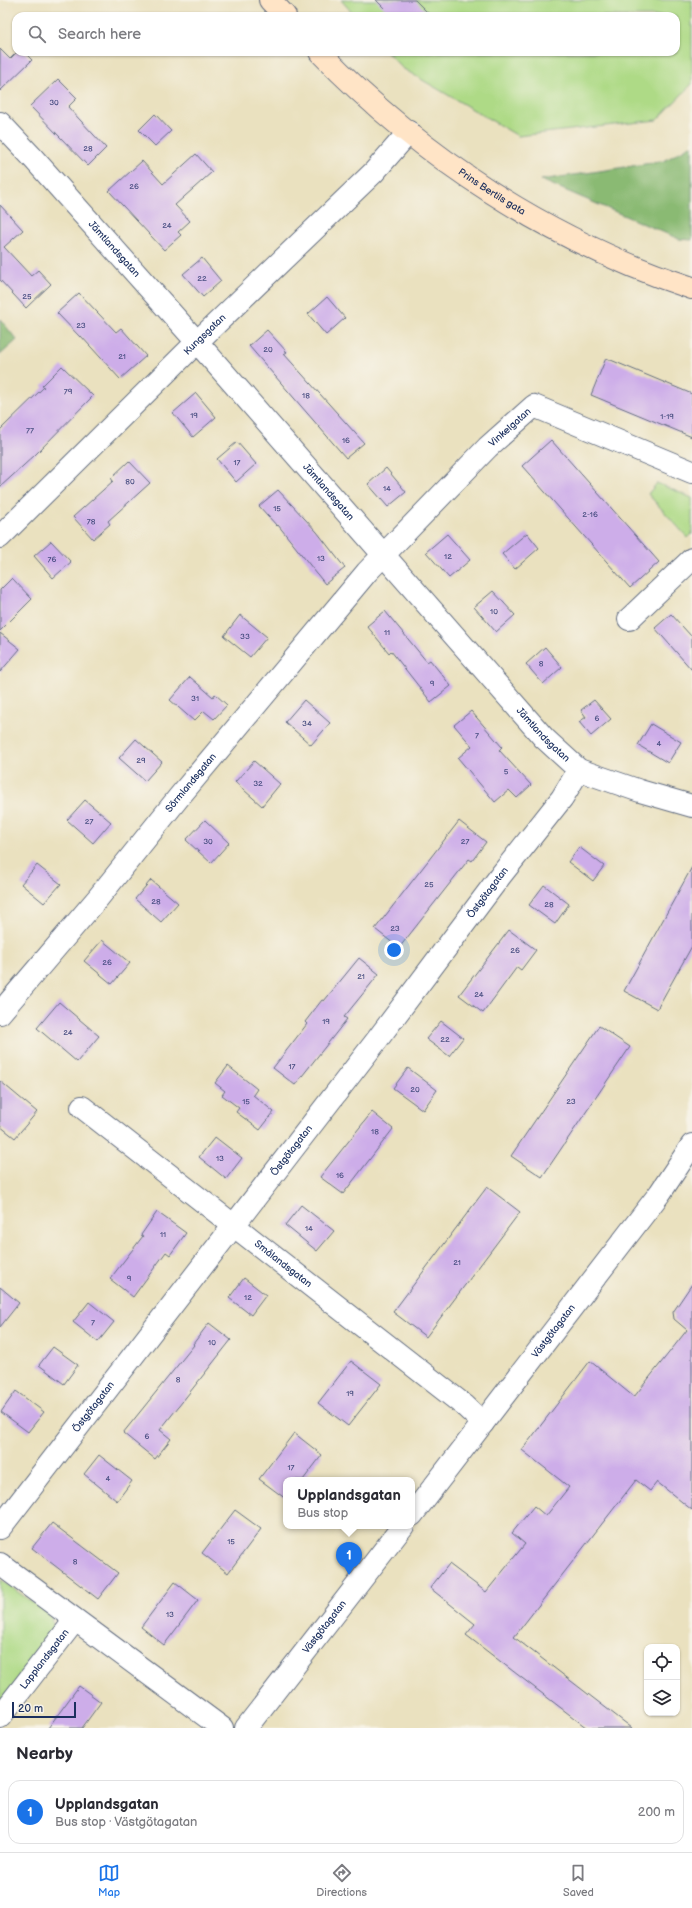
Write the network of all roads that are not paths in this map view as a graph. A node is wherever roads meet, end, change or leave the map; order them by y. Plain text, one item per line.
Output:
1 (270, 0) edge
2 (281, 12) edge
3 (324, 56) edge
4 (0, 124) edge
5 (409, 132) junction
6 (692, 288) edge
7 (197, 342) junction
8 (692, 472) edge
9 (0, 537) edge
10 (384, 554) junction
11 (692, 559) edge
12 (629, 619) dead end
13 (579, 770) junction
14 (692, 806) edge
15 (0, 1013) edge
16 (82, 1106) dead end
17 (692, 1145) edge
18 (233, 1225) junction
19 (483, 1422) junction
20 (415, 1511) edge
21 (0, 1528) edge
22 (401, 1529) edge
23 (0, 1564) edge
24 (75, 1620) junction
25 (0, 1716) edge
26 (222, 1728) edge
27 (246, 1728) edge

1 - 2 street
3 - 5 street, Prins Bertils gata
4 - 7 street, Jämtlandsgatan
5 - 6 street, Prins Bertils gata
5 - 7 street, Kungsgatan
7 - 9 street, Kungsgatan
7 - 10 street, Jämtlandsgatan
8 - 10 street, Vinkelgatan
10 - 13 street, Jämtlandsgatan
10 - 15 street, Sörmlandsgatan
11 - 12 street
13 - 14 street, Jämtlandsgatan
13 - 18 street, Östgötagatan
16 - 18 street, Smålandsgatan
17 - 19 street, Västgötagatan
18 - 19 street, Smålandsgatan
18 - 21 street, Östgötagatan
19 - 20 street, Västgötagatan
22 - 27 street, Västgötagatan
23 - 24 street
24 - 25 street, Lapplandsgatan
24 - 26 street

